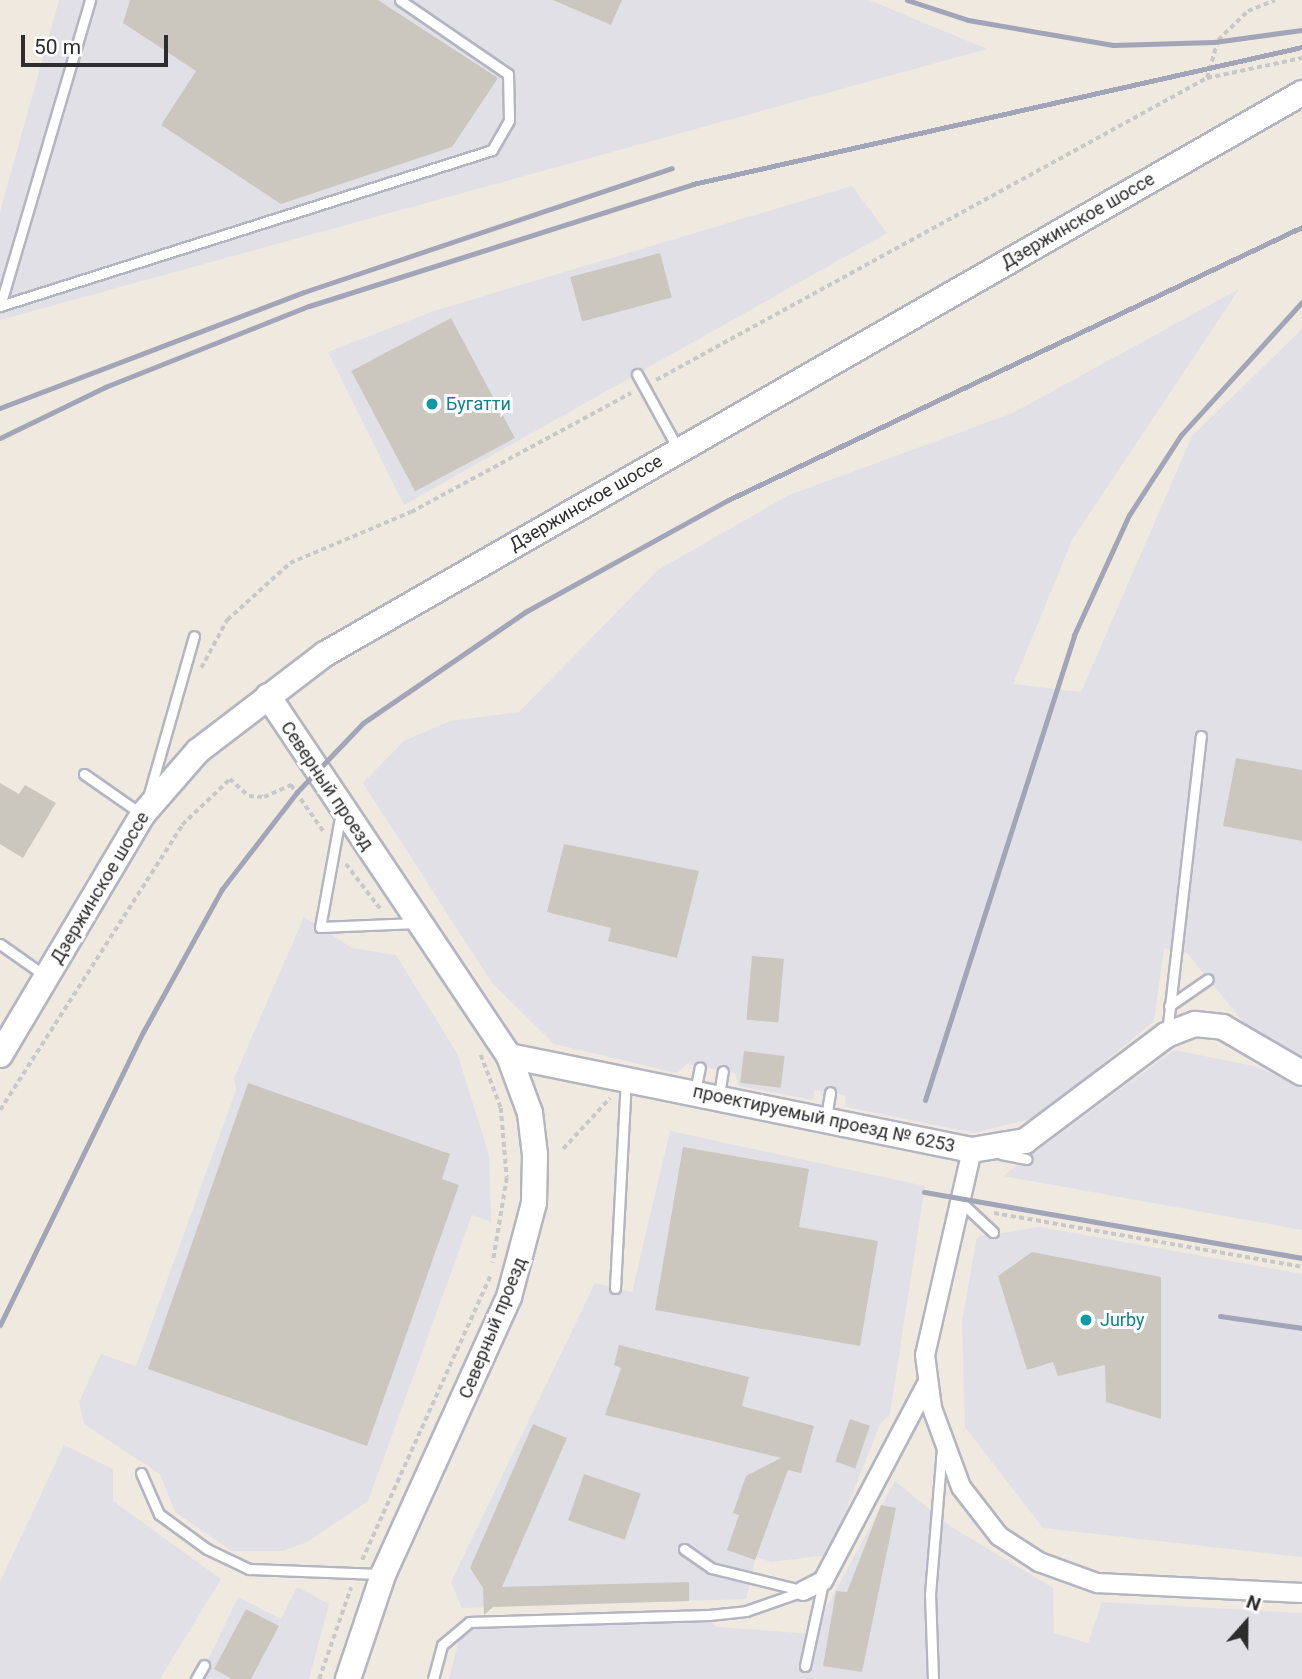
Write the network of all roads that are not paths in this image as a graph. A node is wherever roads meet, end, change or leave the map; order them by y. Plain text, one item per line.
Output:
1 (90, 0) edge
2 (400, 0) edge
3 (1302, 93) edge
4 (0, 306) edge
5 (637, 374) dead end
6 (679, 450) junction
7 (194, 636) dead end
8 (268, 696) junction
9 (1201, 736) dead end
10 (84, 774) dead end
11 (341, 811) junction
12 (143, 814) junction
13 (418, 923) junction
14 (0, 944) edge
15 (47, 976) junction
16 (1208, 979) dead end
17 (1169, 1006) junction
18 (1166, 1035) junction
19 (0, 1055) edge
20 (509, 1056) junction
21 (700, 1067) dead end
22 (723, 1071) dead end
23 (1302, 1073) edge
24 (626, 1082) junction
25 (830, 1092) dead end
26 (707, 1094) junction
27 (826, 1120) junction
28 (972, 1150) junction
29 (1027, 1158) dead end
30 (963, 1204) junction
31 (993, 1232) dead end
32 (615, 1288) dead end
33 (926, 1386) junction
34 (943, 1437) junction
35 (141, 1473) dead end
36 (684, 1549) dead end
37 (383, 1574) junction
38 (823, 1581) junction
39 (803, 1591) junction
40 (1302, 1593) edge
41 (204, 1665) dead end
42 (805, 1665) dead end
43 (196, 1679) edge
44 (348, 1679) edge
45 (433, 1679) edge
46 (933, 1679) edge

1 - 4 lane
2 - 4 lane
3 - 6 street, Дзержинское шоссе
5 - 6 lane
6 - 8 street, Дзержинское шоссе
7 - 12 lane
8 - 11 street, Северный проезд
8 - 12 street, Дзержинское шоссе
9 - 17 lane
10 - 12 lane
11 - 13 street, Северный проезд
11 - 13 lane
12 - 15 street, Дзержинское шоссе
13 - 20 street, Северный проезд
14 - 15 lane
15 - 19 street, Дзержинское шоссе
16 - 17 lane
17 - 18 lane
18 - 23 street, проектируемый проезд № 6253
18 - 28 street, проектируемый проезд № 6253
20 - 24 street, проектируемый проезд № 6253
20 - 37 street, Северный проезд
21 - 26 lane
22 - 26 lane
24 - 26 street, проектируемый проезд № 6253
24 - 32 lane
25 - 27 lane
26 - 27 street, проектируемый проезд № 6253
27 - 28 street, проектируемый проезд № 6253
28 - 29 lane
28 - 30 street
30 - 31 lane
30 - 33 street
33 - 34 street
33 - 38 street
34 - 40 street
34 - 46 lane
35 - 37 lane
36 - 39 lane
37 - 44 street, Северный проезд
38 - 39 street
38 - 42 lane
39 - 45 lane
41 - 43 lane

